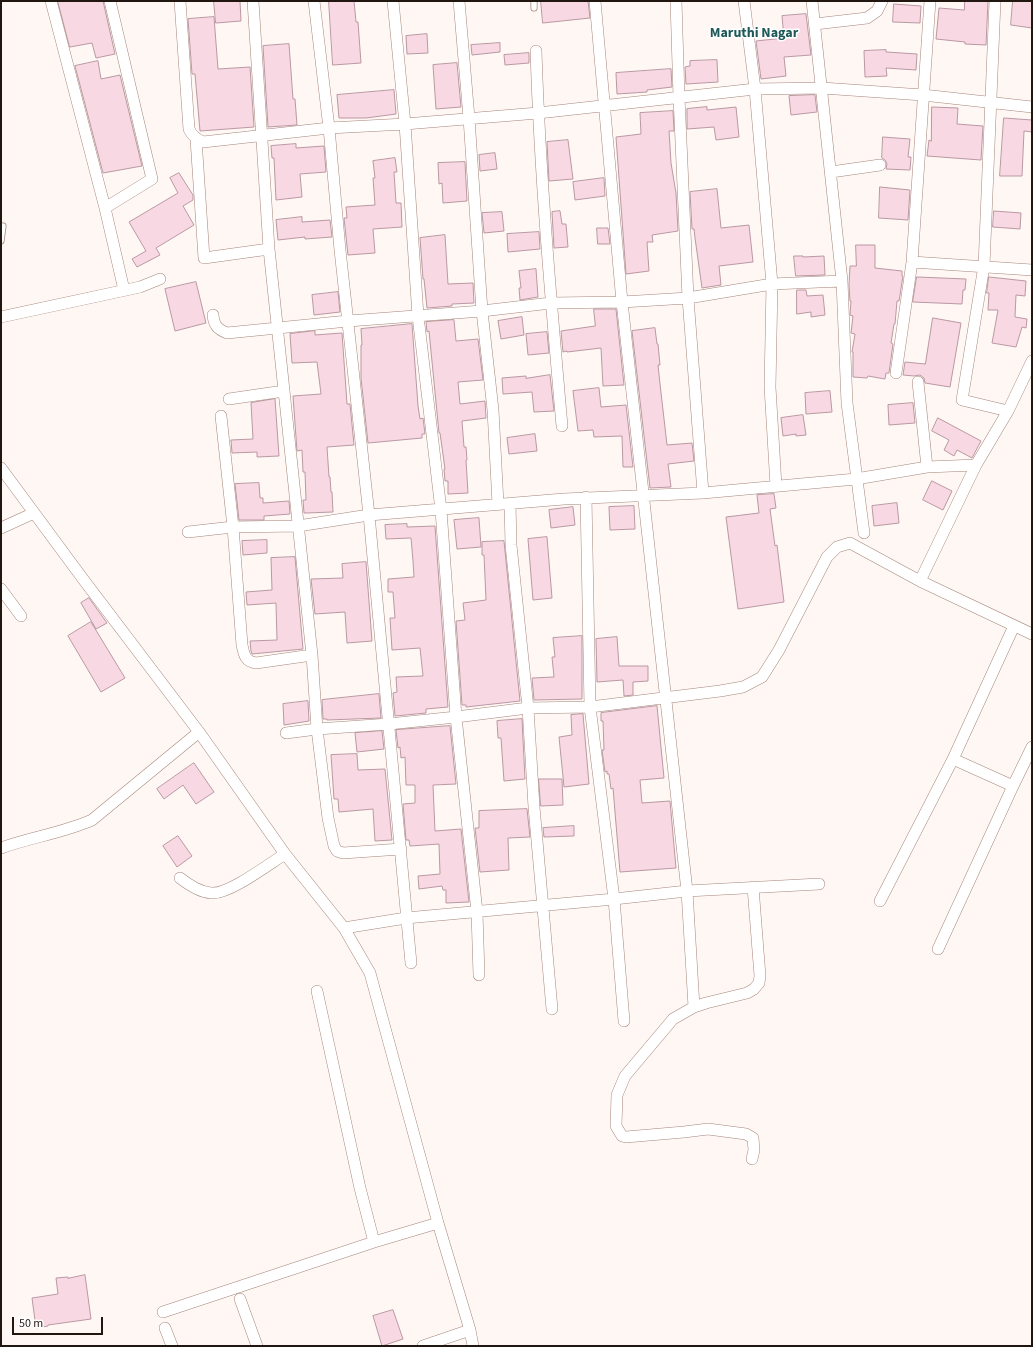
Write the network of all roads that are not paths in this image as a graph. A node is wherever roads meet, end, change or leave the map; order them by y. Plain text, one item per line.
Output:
1 (51, 1) edge
2 (110, 1) edge
3 (180, 1) edge
4 (253, 1) edge
5 (314, 1) edge
6 (393, 1) edge
7 (459, 1) edge
8 (534, 1) edge
9 (595, 1) edge
10 (676, 1) edge
11 (744, 1) edge
12 (812, 1) edge
13 (882, 1) edge
14 (930, 1) edge
15 (995, 1) edge
16 (534, 8) dead end
17 (815, 24) junction
18 (536, 51) dead end
19 (822, 88) junction
20 (755, 89) junction
21 (923, 95) junction
22 (679, 97) junction
23 (990, 103) junction
24 (604, 107) junction
25 (1032, 107) edge
26 (538, 113) junction
27 (469, 118) junction
28 (405, 124) junction
29 (330, 128) junction
30 (261, 135) junction
31 (196, 139) junction
32 (880, 165) dead end
33 (831, 172) junction
34 (105, 208) junction
35 (2, 226) dead end
36 (1, 241) edge
37 (269, 250) junction
38 (912, 262) junction
39 (984, 266) junction
40 (1032, 270) edge
41 (160, 279) dead end
42 (842, 281) junction
43 (772, 284) junction
44 (124, 290) junction
45 (688, 298) junction
46 (622, 302) junction
47 (551, 303) junction
48 (482, 311) junction
49 (213, 314) dead end
50 (418, 316) junction
51 (1, 317) edge
52 (348, 321) junction
53 (278, 328) junction
54 (1032, 361) edge
55 (896, 373) dead end
56 (918, 382) dead end
57 (284, 391) junction
58 (229, 399) dead end
59 (1008, 411) junction
60 (222, 416) dead end
61 (562, 426) dead end
62 (976, 465) junction
63 (927, 467) junction
64 (1, 468) edge
65 (856, 479) junction
66 (776, 486) junction
67 (703, 493) junction
68 (644, 495) junction
69 (586, 497) junction
70 (510, 503) junction
71 (498, 504) junction
72 (441, 510) junction
73 (34, 513) junction
74 (369, 515) junction
75 (298, 526) junction
76 (233, 527) junction
77 (1, 528) edge
78 (188, 532) dead end
79 (864, 533) dead end
80 (920, 581) junction
81 (1, 589) edge
82 (21, 616) dead end
83 (1014, 626) junction
84 (1032, 634) edge
85 (312, 655) junction
86 (666, 697) junction
87 (590, 707) junction
88 (528, 708) junction
89 (456, 717) junction
90 (389, 724) junction
91 (318, 728) junction
92 (199, 732) junction
93 (286, 733) dead end
94 (1032, 747) edge
95 (953, 759) junction
96 (1012, 786) junction
97 (1, 848) edge
98 (401, 849) junction
99 (285, 854) junction
100 (180, 878) dead end
101 (819, 884) dead end
102 (753, 888) junction
103 (687, 891) junction
104 (614, 899) junction
105 (880, 901) dead end
106 (543, 906) junction
107 (477, 912) junction
108 (406, 918) junction
109 (344, 928) junction
110 (938, 948) dead end
111 (411, 964) dead end
112 (479, 975) dead end
113 (317, 991) dead end
114 (694, 1007) junction
115 (552, 1008) dead end
116 (624, 1021) dead end
117 (752, 1159) dead end
118 (438, 1223) junction
119 (374, 1242) junction
120 (240, 1298) dead end
121 (163, 1312) dead end
122 (165, 1328) dead end
123 (470, 1330) junction
124 (172, 1346) edge
125 (257, 1346) edge
126 (422, 1346) edge
127 (473, 1346) edge

1 - 34 street
2 - 34 street
3 - 31 street
4 - 30 street
5 - 29 street
6 - 28 street
7 - 27 street
8 - 16 lane
9 - 24 street
10 - 22 street
11 - 20 street
12 - 17 street
13 - 17 street
14 - 21 street
15 - 23 street
17 - 19 street
18 - 26 street
19 - 20 street
19 - 21 street
19 - 33 street
20 - 22 street
20 - 43 street
21 - 23 street
21 - 38 street
22 - 24 street
22 - 45 street
23 - 25 street
23 - 39 street
24 - 26 street
24 - 46 street
26 - 27 street
26 - 47 street
27 - 28 street
27 - 48 street
28 - 29 street
28 - 50 street
29 - 30 street
29 - 52 street
30 - 31 street
30 - 37 street
31 - 37 street
32 - 33 street
33 - 42 street
34 - 44 street
35 - 36 lane
37 - 53 street
38 - 39 street
38 - 55 street
39 - 40 street
39 - 59 street
41 - 44 street
42 - 43 street
42 - 65 street
43 - 45 street
43 - 66 street
44 - 51 street
45 - 46 street
45 - 67 street
46 - 47 street
46 - 68 street
47 - 48 street
47 - 61 street
48 - 50 street
48 - 71 street
49 - 53 street
50 - 52 street
50 - 72 street
52 - 53 street
52 - 74 street
53 - 57 street
54 - 59 street
56 - 63 street
57 - 58 street
57 - 75 street
59 - 62 street
60 - 76 street
62 - 63 street
62 - 80 street
63 - 65 street
64 - 73 street
65 - 66 street
65 - 79 street
66 - 67 street
67 - 68 street
68 - 69 street
68 - 86 street
69 - 70 street
69 - 87 street
70 - 71 street
70 - 88 street
71 - 72 street
72 - 74 street
72 - 89 street
73 - 77 street
73 - 92 street
74 - 75 street
74 - 90 street
75 - 76 street
75 - 85 street
76 - 78 street
76 - 85 street
80 - 83 street
80 - 86 street
81 - 82 street
83 - 84 street
83 - 95 street
85 - 91 street
86 - 87 street
86 - 103 street
87 - 88 street
87 - 104 street
88 - 89 street
88 - 106 street
89 - 90 street
89 - 107 street
90 - 91 street
90 - 98 street
91 - 93 street
91 - 98 street
92 - 97 street
92 - 99 street
94 - 96 street
95 - 96 street
95 - 105 street
96 - 110 street
98 - 108 street
99 - 100 street
99 - 109 street
101 - 102 street
102 - 103 street
102 - 114 street
103 - 104 street
103 - 114 street
104 - 106 street
104 - 116 street
106 - 107 street
106 - 115 street
107 - 108 street
107 - 112 street
108 - 109 street
108 - 111 street
109 - 118 street
113 - 119 street
114 - 117 street
118 - 119 street
118 - 123 street
119 - 121 street
120 - 125 street
122 - 124 street
123 - 126 street
123 - 127 street

